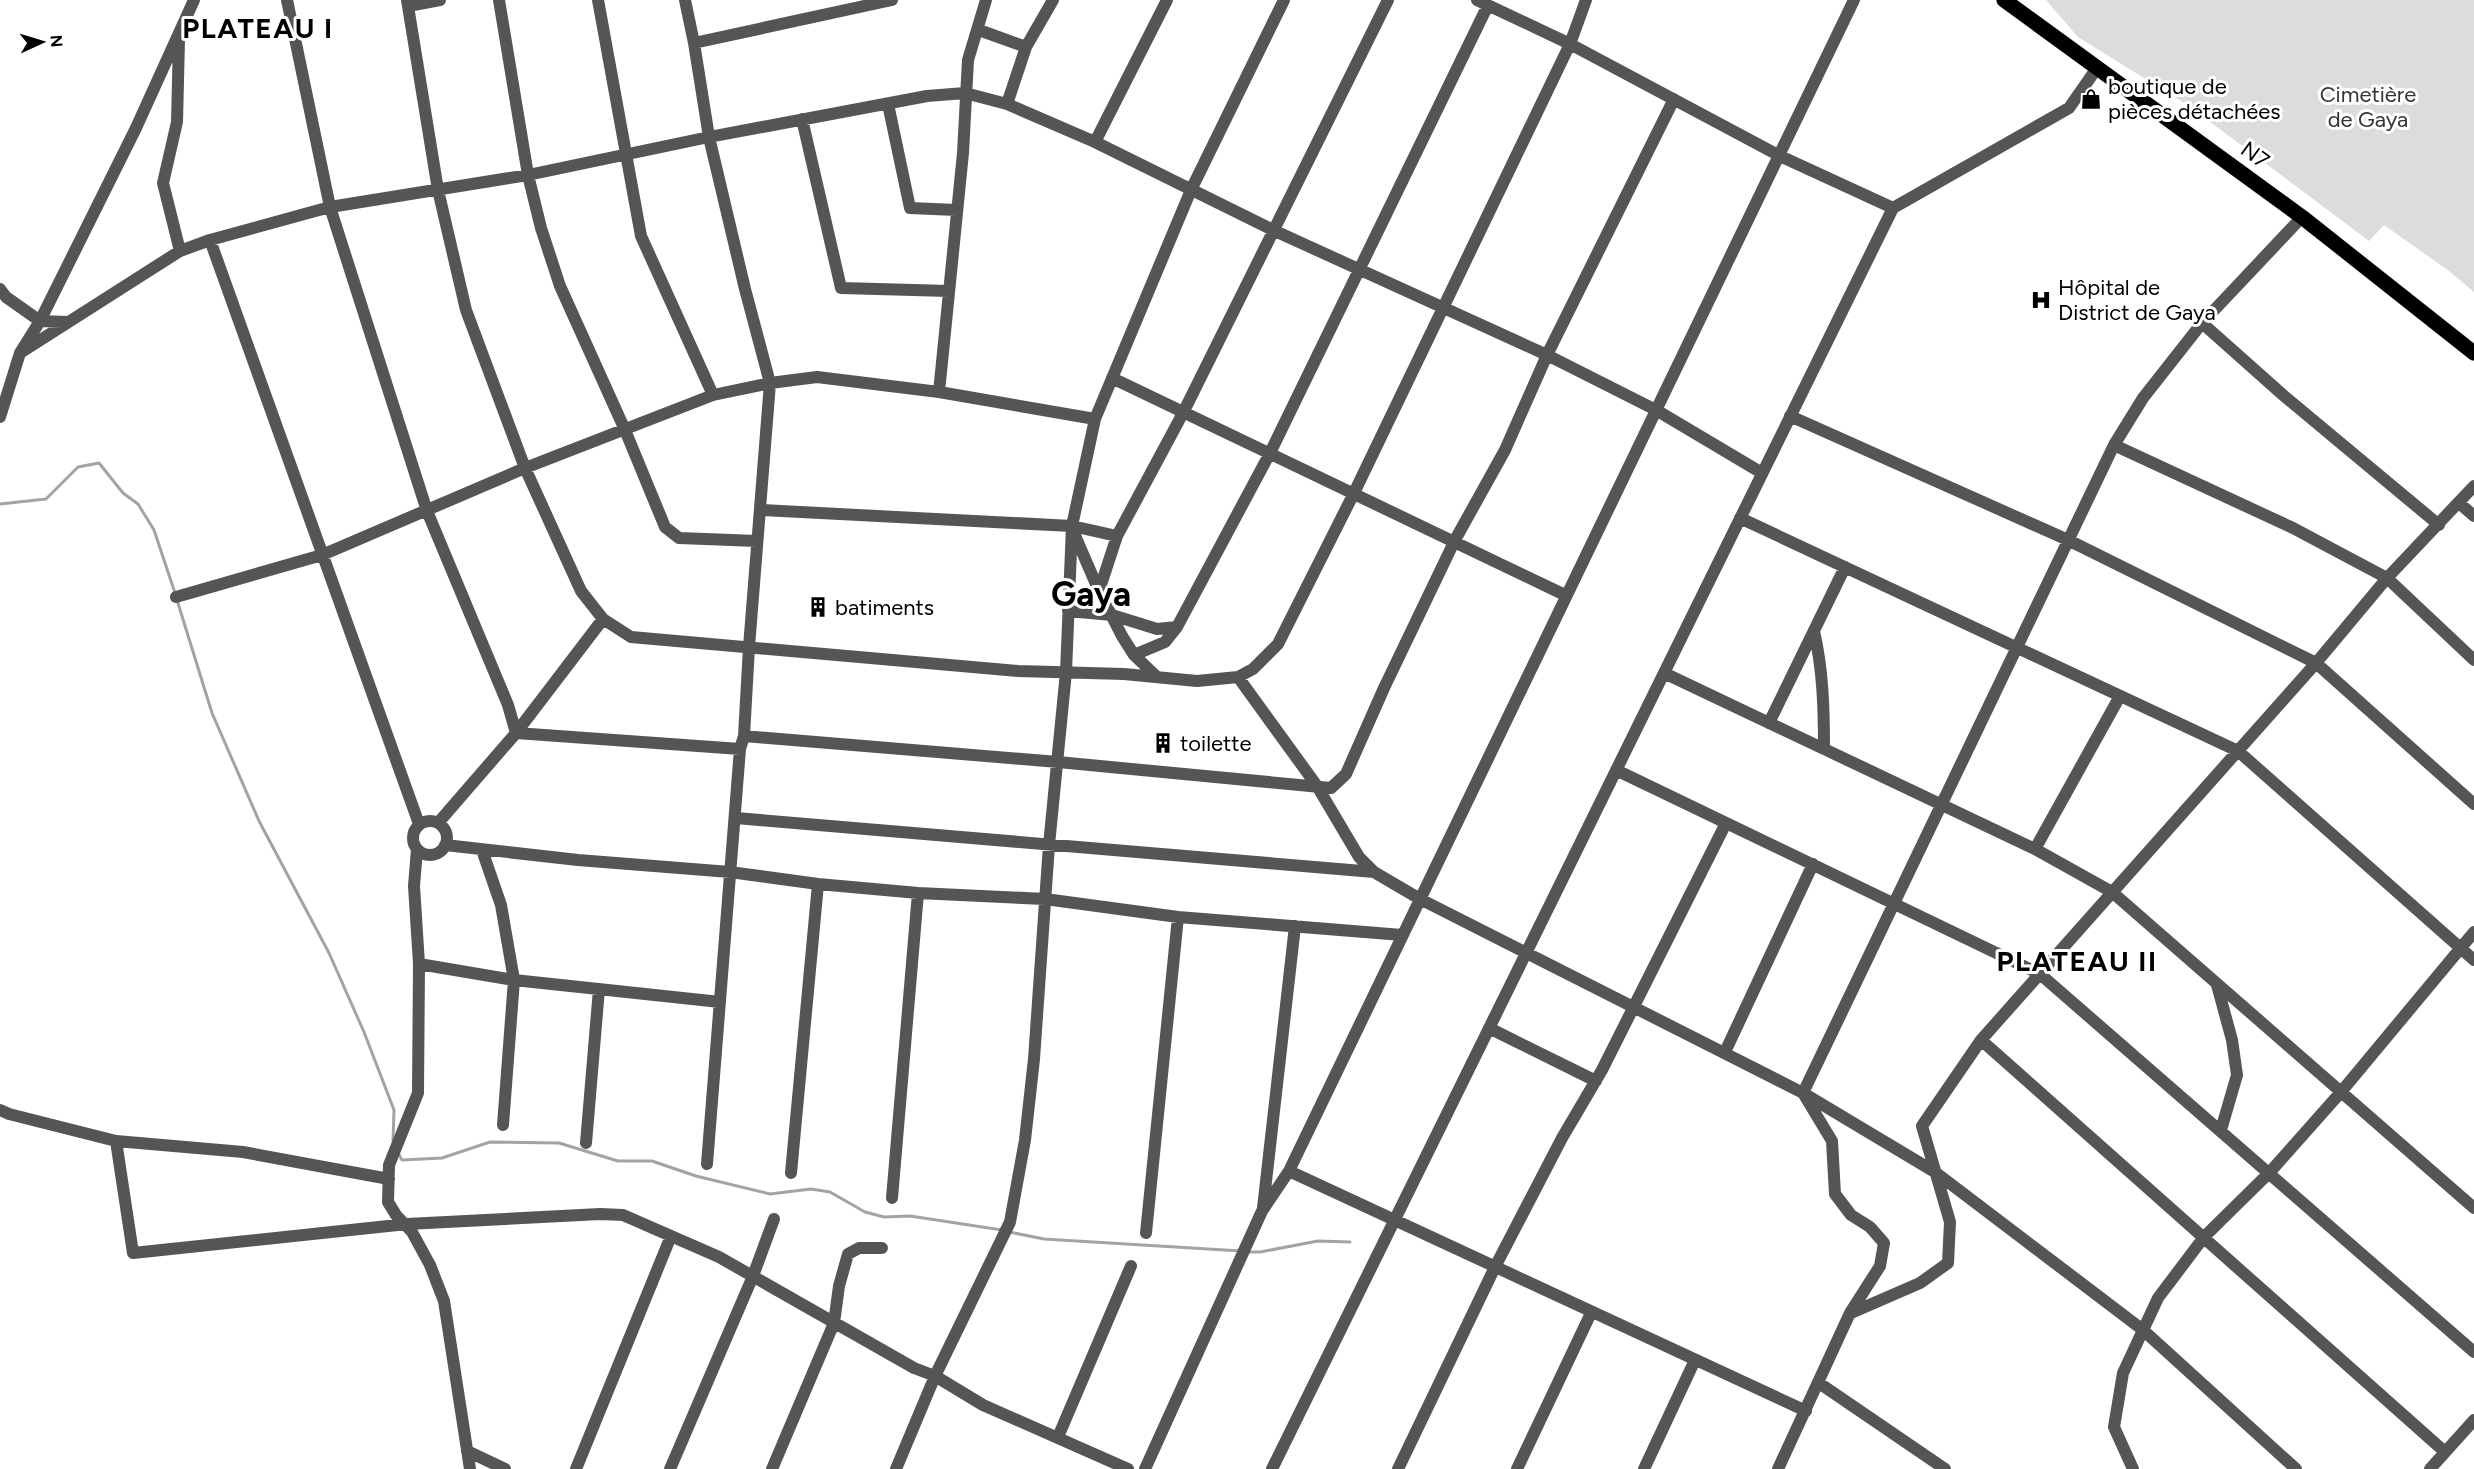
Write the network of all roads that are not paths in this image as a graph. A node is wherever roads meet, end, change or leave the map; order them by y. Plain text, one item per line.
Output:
1 (188, 0) edge
2 (194, 0) edge
3 (287, 0) edge
4 (440, 0) edge
5 (499, 0) edge
6 (598, 0) edge
7 (685, 0) edge
8 (892, 0) edge
9 (986, 0) edge
10 (1053, 0) edge
11 (1167, 0) edge
12 (1284, 0) edge
13 (1388, 0) edge
14 (1586, 0) edge
15 (1854, 0) edge
16 (2004, 0) edge
17 (407, 3) edge
18 (1482, 3) edge
19 (186, 14) junction
20 (979, 30) junction
21 (179, 33) junction
22 (694, 43) junction
23 (1570, 44) junction
24 (1026, 47) junction
25 (2097, 68) junction
26 (965, 93) junction
27 (1674, 99) junction
28 (888, 104) junction
29 (1007, 104) junction
30 (802, 119) junction
31 (709, 137) junction
32 (1095, 142) junction
33 (626, 154) junction
34 (1780, 156) junction
35 (528, 175) junction
36 (438, 190) junction
37 (1191, 190) junction
38 (330, 207) junction
39 (1893, 208) junction
40 (956, 210) junction
41 (2302, 217) junction
42 (1275, 231) junction
43 (210, 240) junction
44 (180, 251) junction
45 (1360, 270) junction
46 (0, 289) edge
47 (949, 291) junction
48 (1442, 308) junction
49 (40, 321) junction
50 (68, 322) junction
51 (2202, 323) junction
52 (2472, 348) edge
53 (20, 353) junction
54 (1547, 355) junction
55 (1112, 378) junction
56 (770, 383) junction
57 (939, 392) junction
58 (713, 395) junction
59 (1656, 410) junction
60 (1183, 412) junction
61 (1790, 416) junction
62 (0, 417) edge
63 (1095, 419) junction
64 (625, 430) junction
65 (2114, 445) junction
66 (1270, 453) junction
67 (525, 468) junction
68 (1762, 473) junction
69 (2474, 486) edge
70 (1354, 493) junction
71 (2459, 503) junction
72 (760, 510) junction
73 (427, 511) junction
74 (2474, 516) edge
75 (1740, 518) junction
76 (2439, 525) junction
77 (1072, 526) junction
78 (1117, 536) junction
79 (1455, 540) junction
80 (2068, 540) junction
81 (757, 541) junction
82 (322, 555) junction
83 (1845, 567) junction
84 (2387, 578) junction
85 (1099, 591) junction
86 (1565, 595) junction
87 (176, 597) dead end
88 (1068, 611) junction
89 (1112, 615) junction
90 (603, 619) junction
91 (1177, 627) junction
92 (1814, 631) junction
93 (748, 647) junction
94 (2016, 648) junction
95 (1134, 654) junction
96 (2474, 660) edge
97 (2316, 663) junction
98 (1066, 672) junction
99 (1664, 673) junction
100 (1156, 676) junction
101 (1238, 677) junction
102 (2120, 696) junction
103 (1769, 723) junction
104 (516, 733) junction
105 (744, 736) junction
106 (740, 749) junction
107 (1824, 749) junction
108 (2238, 751) junction
109 (1058, 762) junction
110 (1616, 770) junction
111 (1317, 786) junction
112 (2474, 804) edge
113 (1941, 805) junction
114 (736, 818) junction
115 (438, 823) junction
116 (1726, 823) junction
117 (419, 824) junction
118 (445, 846) junction
119 (1048, 846) junction
120 (417, 849) junction
121 (2035, 849) junction
122 (482, 850) junction
123 (1813, 864) junction
124 (730, 872) junction
125 (1374, 872) junction
126 (818, 884) junction
127 (2112, 892) junction
128 (918, 893) junction
129 (1045, 899) junction
130 (1420, 899) junction
131 (1894, 903) junction
132 (1178, 917) junction
133 (1295, 926) junction
134 (2474, 932) edge
135 (1402, 935) junction
136 (2460, 947) junction
137 (1526, 952) junction
138 (2474, 960) edge
139 (419, 964) junction
140 (2040, 974) junction
141 (514, 980) junction
142 (2217, 985) junction
143 (599, 989) junction
144 (720, 1002) junction
145 (1634, 1006) junction
146 (1489, 1028) junction
147 (1981, 1040) junction
148 (1725, 1052) junction
149 (1596, 1081) junction
150 (2341, 1092) junction
151 (1803, 1093) junction
152 (0, 1110) edge
153 (503, 1125) dead end
154 (2221, 1130) junction
155 (116, 1141) junction
156 (586, 1143) dead end
157 (707, 1164) dead end
158 (1289, 1170) junction
159 (1935, 1172) junction
160 (2270, 1172) junction
161 (791, 1173) dead end
162 (389, 1179) junction
163 (892, 1198) dead end
164 (2474, 1208) edge
165 (1262, 1211) junction
166 (774, 1219) dead end
167 (1395, 1220) junction
168 (407, 1224) junction
169 (1146, 1233) dead end
170 (671, 1236) junction
171 (2204, 1237) junction
172 (882, 1248) dead end
173 (1131, 1266) dead end
174 (1495, 1267) junction
175 (753, 1276) junction
176 (1591, 1313) junction
177 (1850, 1313) junction
178 (834, 1323) junction
179 (2143, 1330) junction
180 (2474, 1352) edge
181 (1695, 1360) junction
182 (935, 1376) junction
183 (1819, 1383) junction
184 (1806, 1411) junction
185 (2474, 1420) edge
186 (1058, 1437) junction
187 (467, 1451) junction
188 (2445, 1452) junction
189 (470, 1469) edge
190 (505, 1469) edge
191 (576, 1469) edge
192 (670, 1469) edge
193 (772, 1469) edge
194 (896, 1469) edge
195 (1128, 1469) edge
196 (1145, 1469) edge
197 (1272, 1469) edge
198 (1398, 1469) edge
199 (1517, 1469) edge
200 (1644, 1469) edge
201 (1778, 1469) edge
202 (1945, 1469) edge
203 (2133, 1469) edge
204 (2296, 1469) edge
205 (2430, 1469) edge

1 - 19 street
2 - 19 street
3 - 38 street
4 - 17 street
5 - 35 street
6 - 33 street
7 - 22 street
8 - 22 street
9 - 20 street
10 - 24 street
11 - 32 street
12 - 37 street
13 - 42 street
14 - 23 street
15 - 34 street
16 - 25 main road, N7
17 - 36 street
18 - 23 street
18 - 45 street
19 - 21 street
20 - 24 street
20 - 26 street
21 - 44 street
21 - 49 street
22 - 31 street
23 - 27 street
23 - 48 street
24 - 29 street
25 - 39 street
25 - 41 main road, N7
26 - 28 street
26 - 29 street
26 - 40 street
27 - 34 street
27 - 54 street
28 - 30 street
28 - 40 street
29 - 32 street
30 - 31 street
30 - 47 street
31 - 33 street
31 - 56 street
32 - 37 street
33 - 35 street
33 - 58 street
34 - 39 street
34 - 59 street
35 - 36 street
35 - 64 street
36 - 38 street
36 - 67 street
37 - 42 street
37 - 55 street
38 - 43 street
38 - 73 street
39 - 61 street
40 - 47 street
41 - 51 street
41 - 52 main road, N7
42 - 45 street
42 - 60 street
43 - 44 street
43 - 82 street
44 - 50 street
45 - 48 street
45 - 66 street
46 - 49 street
47 - 57 street
48 - 54 street
48 - 70 street
49 - 50 street
49 - 53 street
50 - 53 street
51 - 65 street
51 - 76 street
53 - 62 street
54 - 59 street
54 - 79 street
55 - 60 street
55 - 63 street
56 - 57 street
56 - 58 street
56 - 72 street
57 - 63 street
58 - 64 street
59 - 68 street
59 - 86 street
60 - 66 street
60 - 78 street
61 - 68 street
61 - 80 street
63 - 77 street
64 - 67 street
64 - 81 street
65 - 80 street
65 - 84 street
66 - 70 street
66 - 91 street
67 - 73 street
67 - 90 street
68 - 75 street
69 - 71 street
70 - 79 street
70 - 101 street
71 - 74 street
71 - 76 street
72 - 77 street
72 - 81 street
73 - 82 street
73 - 104 street
75 - 83 street
75 - 99 street
76 - 84 street
77 - 78 street
77 - 85 street
77 - 88 street
78 - 85 street
79 - 86 street
79 - 111 street
80 - 94 street
80 - 97 street
81 - 93 street
82 - 87 street
82 - 117 street
83 - 92 street
83 - 94 street
84 - 96 street
84 - 97 street
85 - 89 street
86 - 130 street
88 - 89 street
88 - 98 street
89 - 91 street
89 - 95 street
90 - 93 street
90 - 104 street
91 - 95 street
92 - 103 street
92 - 107 street
93 - 98 street
93 - 105 street
94 - 102 street
94 - 113 street
95 - 100 street
97 - 108 street
97 - 112 street
98 - 100 street
98 - 109 street
99 - 103 street
99 - 110 street
100 - 101 street
101 - 111 street
102 - 108 street
102 - 121 street
103 - 107 street
104 - 106 street
104 - 115 street
105 - 106 street
105 - 109 street
106 - 114 street
107 - 113 street
108 - 127 street
108 - 136 street
109 - 111 street
109 - 119 street
110 - 116 street
110 - 137 street
111 - 125 street
113 - 121 street
113 - 131 street
114 - 119 street
114 - 124 street
115 - 117 street
115 - 118 street
116 - 123 street
116 - 145 street
117 - 120 street
118 - 120 street
118 - 122 street
119 - 125 street
119 - 129 street
120 - 139 street
121 - 127 street
122 - 124 street
122 - 141 street
123 - 131 street
123 - 148 street
124 - 126 street
124 - 144 street
125 - 130 street
126 - 128 street
126 - 161 street
127 - 140 street
127 - 142 street
128 - 129 street
128 - 163 street
129 - 132 street
129 - 182 street
130 - 135 street
130 - 137 street
131 - 140 street
131 - 151 street
132 - 133 street
132 - 169 street
133 - 135 street
133 - 165 street
134 - 136 street
135 - 158 street
136 - 138 street
136 - 150 street
137 - 145 street
137 - 146 street
139 - 141 street
139 - 162 street
140 - 147 street
140 - 154 street
141 - 143 street
141 - 153 street
142 - 150 street
142 - 154 street
143 - 144 street
143 - 156 street
144 - 157 street
145 - 148 street
145 - 149 street
146 - 149 street
146 - 167 street
147 - 159 street
147 - 171 street
148 - 151 street
149 - 174 street
150 - 160 street
150 - 164 street
151 - 159 street
151 - 177 street
152 - 155 street
154 - 160 street
155 - 162 street
155 - 168 street
158 - 165 street
158 - 167 street
159 - 177 street
159 - 179 street
160 - 171 street
160 - 180 street
162 - 168 street
165 - 196 street
166 - 175 street
167 - 174 street
167 - 197 street
168 - 170 street
168 - 187 street
170 - 175 street
170 - 191 street
171 - 179 street
171 - 188 street
172 - 178 street
173 - 186 street
174 - 176 street
174 - 198 street
175 - 178 street
175 - 192 street
176 - 181 street
176 - 199 street
177 - 183 street
178 - 182 street
178 - 193 street
179 - 203 street
179 - 204 street
181 - 184 street
181 - 200 street
182 - 186 street
182 - 194 street
183 - 184 street
183 - 202 street
184 - 201 street
185 - 188 street
186 - 195 street
187 - 189 street
187 - 190 street
188 - 205 street

